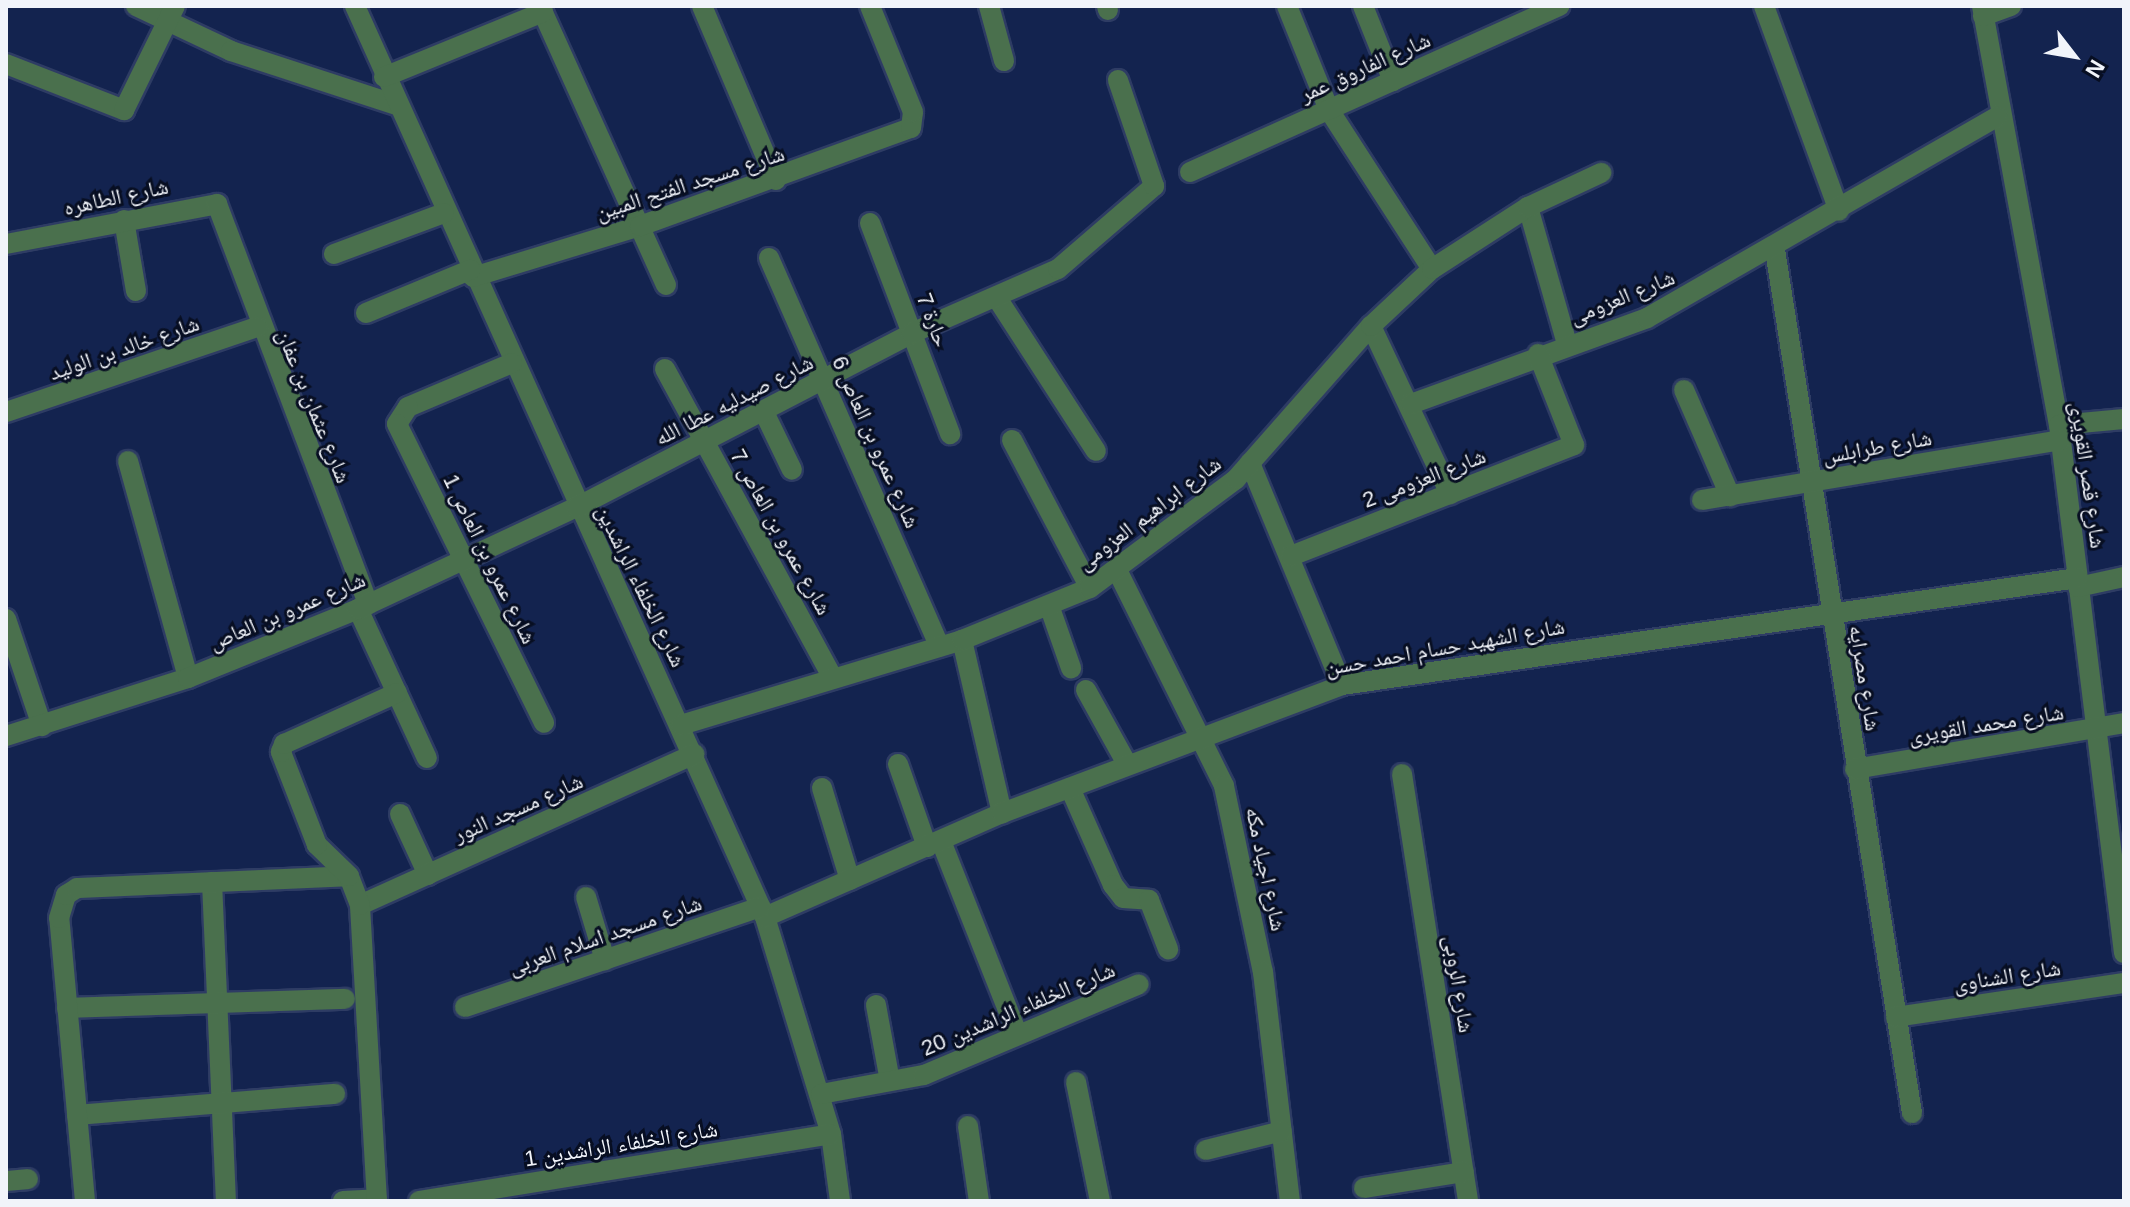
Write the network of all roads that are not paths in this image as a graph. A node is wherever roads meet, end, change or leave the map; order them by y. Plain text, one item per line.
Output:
1 (136, 6) edge
2 (355, 6) edge
3 (702, 6) edge
4 (870, 6) edge
5 (989, 6) edge
6 (1287, 6) edge
7 (1363, 6) edge
8 (1559, 6) edge
9 (1764, 6) edge
10 (2011, 6) edge
11 (542, 9) edge
12 (1982, 11) edge
13 (171, 14) edge
14 (1004, 61) dead end
15 (6, 64) edge
16 (384, 77) junction
17 (1118, 80) dead end
18 (1393, 81) junction
19 (396, 105) junction
20 (1329, 110) junction
21 (1997, 117) junction
22 (1190, 172) dead end
23 (1601, 173) dead end
24 (776, 180) junction
25 (1528, 207) junction
26 (1839, 211) junction
27 (444, 213) junction
28 (124, 220) junction
29 (227, 221) joint
30 (870, 223) dead end
31 (640, 226) junction
32 (6, 244) edge
33 (1775, 250) junction
34 (334, 254) dead end
35 (769, 258) dead end
36 (1432, 269) junction
37 (471, 273) junction
38 (666, 285) dead end
39 (136, 291) dead end
40 (997, 298) junction
41 (366, 313) dead end
42 (1371, 326) junction
43 (257, 327) junction
44 (912, 333) junction
45 (1567, 344) junction
46 (1538, 354) junction
47 (512, 363) junction
48 (665, 369) dead end
49 (824, 381) junction
50 (1684, 390) dead end
51 (1411, 404) junction
52 (6, 412) edge
53 (764, 412) junction
54 (2124, 419) edge
55 (2060, 433) junction
56 (950, 434) dead end
57 (1012, 440) dead end
58 (704, 442) junction
59 (1096, 451) dead end
60 (128, 461) dead end
61 (1250, 463) junction
62 (792, 470) dead end
63 (1816, 482) junction
64 (1450, 494) junction
65 (1730, 496) junction
66 (1702, 500) dead end
67 (577, 507) junction
68 (1291, 556) junction
69 (464, 560) junction
70 (1117, 570) junction
71 (2124, 577) edge
72 (2078, 583) junction
73 (1090, 588) junction
74 (363, 607) junction
75 (1050, 608) junction
76 (1831, 613) junction
77 (6, 619) edge
78 (962, 640) junction
79 (939, 646) junction
80 (1071, 668) dead end
81 (832, 677) junction
82 (188, 678) junction
83 (1342, 685) junction
84 (1086, 690) dead end
85 (397, 693) junction
86 (544, 723) dead end
87 (2124, 723) edge
88 (681, 725) junction
89 (42, 726) junction
90 (2095, 732) junction
91 (1203, 733) junction
92 (6, 736) edge
93 (695, 754) junction
94 (427, 758) dead end
95 (898, 764) dead end
96 (1127, 764) junction
97 (1855, 769) junction
98 (1402, 774) dead end
99 (822, 788) dead end
100 (1070, 788) junction
101 (1002, 813) junction
102 (400, 814) dead end
103 (934, 844) junction
104 (428, 875) junction
105 (349, 876) junction
106 (850, 880) junction
107 (212, 882) junction
108 (586, 897) dead end
109 (360, 905) junction
110 (763, 912) junction
111 (1168, 949) dead end
112 (2124, 953) edge
113 (605, 960) junction
114 (2124, 983) edge
115 (1139, 984) dead end
116 (345, 999) dead end
117 (216, 1003) junction
118 (876, 1005) dead end
119 (465, 1007) dead end
120 (67, 1008) junction
121 (1896, 1017) junction
122 (1017, 1033) junction
123 (890, 1081) junction
124 (1076, 1082) dead end
125 (335, 1094) dead end
126 (821, 1094) junction
127 (220, 1103) junction
128 (1912, 1113) dead end
129 (77, 1115) junction
130 (968, 1126) dead end
131 (1282, 1131) junction
132 (831, 1134) junction
133 (1206, 1150) dead end
134 (1464, 1172) junction
135 (28, 1179) dead end
136 (6, 1181) edge
137 (1364, 1188) dead end
138 (377, 1200) edge
139 (85, 1201) edge
140 (226, 1201) edge
141 (343, 1201) edge
142 (419, 1201) edge
143 (840, 1201) edge
144 (979, 1201) edge
145 (1100, 1201) edge
146 (1290, 1201) edge
147 (1468, 1201) edge

1 - 13 street
2 - 16 street, شارع الخلفاء الراشدين
3 - 24 street
4 - 24 street, شارع مسجد الفتح المبين
5 - 14 street
6 - 20 street
7 - 18 street
8 - 18 street, شارع الفاروق عمر
9 - 26 street
10 - 12 street
11 - 16 street
11 - 31 street
12 - 21 street, شارع قصر القويرى
13 - 15 street
13 - 19 street
16 - 19 street, شارع الخلفاء الراشدين
17 - 40 street, شارع صيدليه عطا الله
18 - 20 street, شارع الفاروق عمر
19 - 27 street, شارع الخلفاء الراشدين
20 - 22 street, شارع الفاروق عمر
20 - 36 street
21 - 26 street, شارع العزومى
21 - 55 street, شارع قصر القويرى
23 - 25 street, شارع ابراهيم العزومى
24 - 31 street, شارع مسجد الفتح المبين
25 - 36 street, شارع ابراهيم العزومى
25 - 45 street
26 - 33 street, شارع العزومى
27 - 34 street
27 - 37 street, شارع الخلفاء الراشدين
28 - 29 street, شارع الطاهره
28 - 32 street, شارع الطاهره
28 - 39 street
29 - 43 street, شارع عثمان بن عفان
30 - 44 street, حارة 7
31 - 37 street, شارع مسجد الفتح المبين
31 - 38 street
33 - 45 street, شارع العزومى
33 - 63 street, شارع مصرايه
35 - 49 street, شارع عمرو بن العاص 6
36 - 42 street, شارع ابراهيم العزومى
37 - 41 street, شارع مسجد الفتح المبين
37 - 47 street, شارع الخلفاء الراشدين
40 - 44 street, شارع صيدليه عطا الله
40 - 59 street
42 - 51 street
42 - 61 street, شارع ابراهيم العزومى
43 - 52 street, شارع خالد بن الوليد
43 - 74 street, شارع عثمان بن عفان
44 - 49 street, شارع صيدليه عطا الله
44 - 56 street, حارة 7
45 - 46 street, شارع العزومى
46 - 51 street, شارع العزومى
46 - 64 street, شارع العزومى 2
47 - 67 street, شارع الخلفاء الراشدين
47 - 69 street, شارع عمرو بن العاص 1
48 - 58 street, شارع عمرو بن العاص 7
49 - 53 street, شارع صيدليه عطا الله
49 - 79 street, شارع عمرو بن العاص 6
50 - 65 street
51 - 64 street
53 - 58 street, شارع صيدليه عطا الله
53 - 62 street
54 - 55 street, شارع طرابلس
55 - 63 street, شارع طرابلس
55 - 72 street, شارع قصر القويرى
57 - 73 street
58 - 67 street, شارع صيدليه عطا الله
58 - 81 street, شارع عمرو بن العاص 7
60 - 82 street
61 - 68 street
61 - 70 street, شارع ابراهيم العزومى
63 - 65 street, شارع طرابلس
63 - 76 street, شارع مصرايه
64 - 68 street, شارع العزومى 2
65 - 66 street, شارع طرابلس
67 - 69 street, شارع عمرو بن العاص
67 - 88 street, شارع الخلفاء الراشدين
68 - 83 street
69 - 74 street, شارع عمرو بن العاص
69 - 86 street, شارع عمرو بن العاص 1
70 - 73 street, شارع ابراهيم العزومى
70 - 91 street, شارع اجياد مكه
71 - 72 street, شارع الشهيد حسام احمد حسن
72 - 76 street, شارع الشهيد حسام احمد حسن
72 - 90 street, شارع قصر القويرى
73 - 75 street, شارع ابراهيم العزومى
74 - 82 street, شارع عمرو بن العاص
74 - 85 street, شارع عثمان بن عفان
75 - 78 street, شارع ابراهيم العزومى
75 - 80 street
76 - 83 street, شارع الشهيد حسام احمد حسن
76 - 97 street, شارع مصرايه
77 - 89 street
78 - 79 street, شارع ابراهيم العزومى
78 - 101 street
79 - 81 street, شارع ابراهيم العزومى
81 - 88 street, شارع ابراهيم العزومى
82 - 89 street, شارع عمرو بن العاص
83 - 91 street, شارع الشهيد حسام احمد حسن
84 - 96 street
85 - 94 street, شارع عثمان بن عفان
85 - 105 street
87 - 90 street, شارع محمد القويرى
88 - 93 street, شارع الخلفاء الراشدين
89 - 92 street, شارع عمرو بن العاص
90 - 97 street, شارع محمد القويرى
90 - 112 street, شارع قصر القويرى
91 - 96 street, شارع الشهيد حسام احمد حسن
91 - 131 street, شارع اجياد مكه
93 - 104 street, شارع مسجد النور
93 - 110 street, شارع الخلفاء الراشدين
95 - 103 street
96 - 100 street, شارع الشهيد حسام احمد حسن
97 - 121 street, شارع مصرايه
98 - 134 street, شارع الروبى
99 - 106 street
100 - 101 street, شارع الشهيد حسام احمد حسن
100 - 111 street
101 - 103 street, شارع الشهيد حسام احمد حسن
102 - 104 street
103 - 106 street, شارع الشهيد حسام احمد حسن
103 - 122 street
104 - 109 street, شارع مسجد النور
105 - 107 street
105 - 109 street
106 - 110 street, شارع الشهيد حسام احمد حسن
107 - 117 street
107 - 120 street
108 - 113 street
109 - 138 street
110 - 113 street, شارع مسجد اسلام العربى
110 - 126 street, شارع الخلفاء الراشدين
113 - 119 street, شارع مسجد اسلام العربى
114 - 121 street, شارع الشناوى
115 - 122 street, شارع الخلفاء الراشدين 20
116 - 117 street
117 - 120 street
117 - 127 street
118 - 123 street
120 - 129 street
121 - 128 street, شارع مصرايه
122 - 123 street, شارع الخلفاء الراشدين 20
123 - 126 street, شارع الخلفاء الراشدين 20
124 - 145 street
125 - 127 street
126 - 132 street, شارع الخلفاء الراشدين
127 - 129 street
127 - 140 street
129 - 139 street
130 - 144 street
131 - 133 street
131 - 146 street, شارع اجياد مكه
132 - 142 street, شارع الخلفاء الراشدين 1
132 - 143 street, شارع الخلفاء الراشدين
134 - 137 street
134 - 147 street, شارع الروبى
135 - 136 street
138 - 141 street

